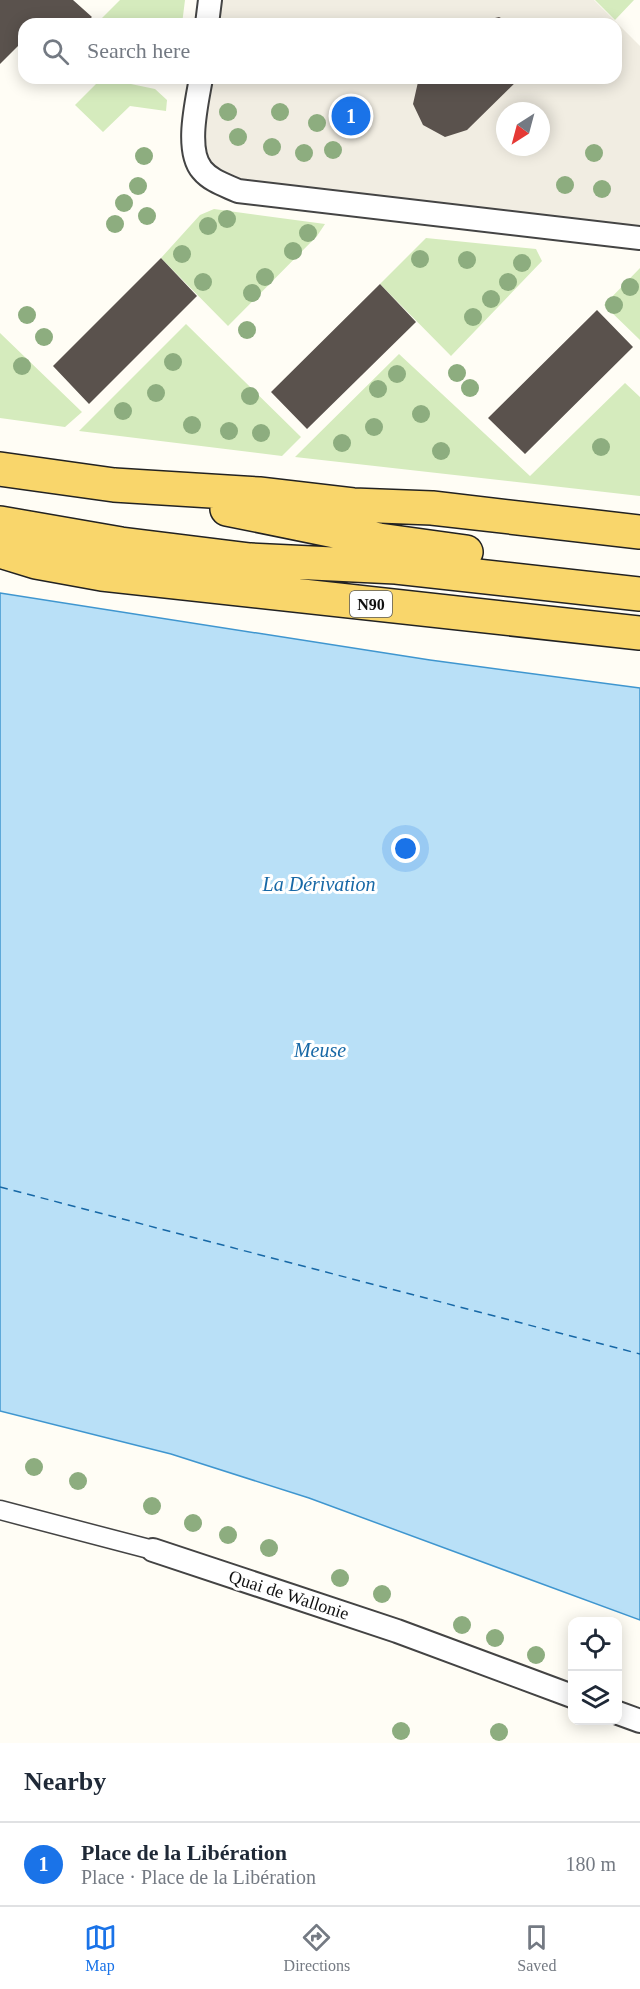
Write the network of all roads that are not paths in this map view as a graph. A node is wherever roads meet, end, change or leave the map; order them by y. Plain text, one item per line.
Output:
1 (210, 0) edge
2 (208, 18) edge
3 (200, 84) edge
4 (640, 238) edge
5 (0, 469) edge
6 (114, 485) junction
7 (0, 523) edge
8 (640, 532) edge
9 (0, 551) edge
10 (640, 572) edge
11 (640, 594) edge
12 (640, 633) edge
13 (0, 1510) edge
14 (153, 1550) joint
15 (568, 1694) edge
16 (622, 1714) edge
17 (640, 1721) edge

1 - 2 street
3 - 4 street
5 - 6 main road
6 - 8 main road
6 - 10 main road
7 - 11 main road, N90
9 - 12 main road, N90
13 - 14 street, Quai de Wallonie
14 - 15 street, Quai de Wallonie
16 - 17 street

